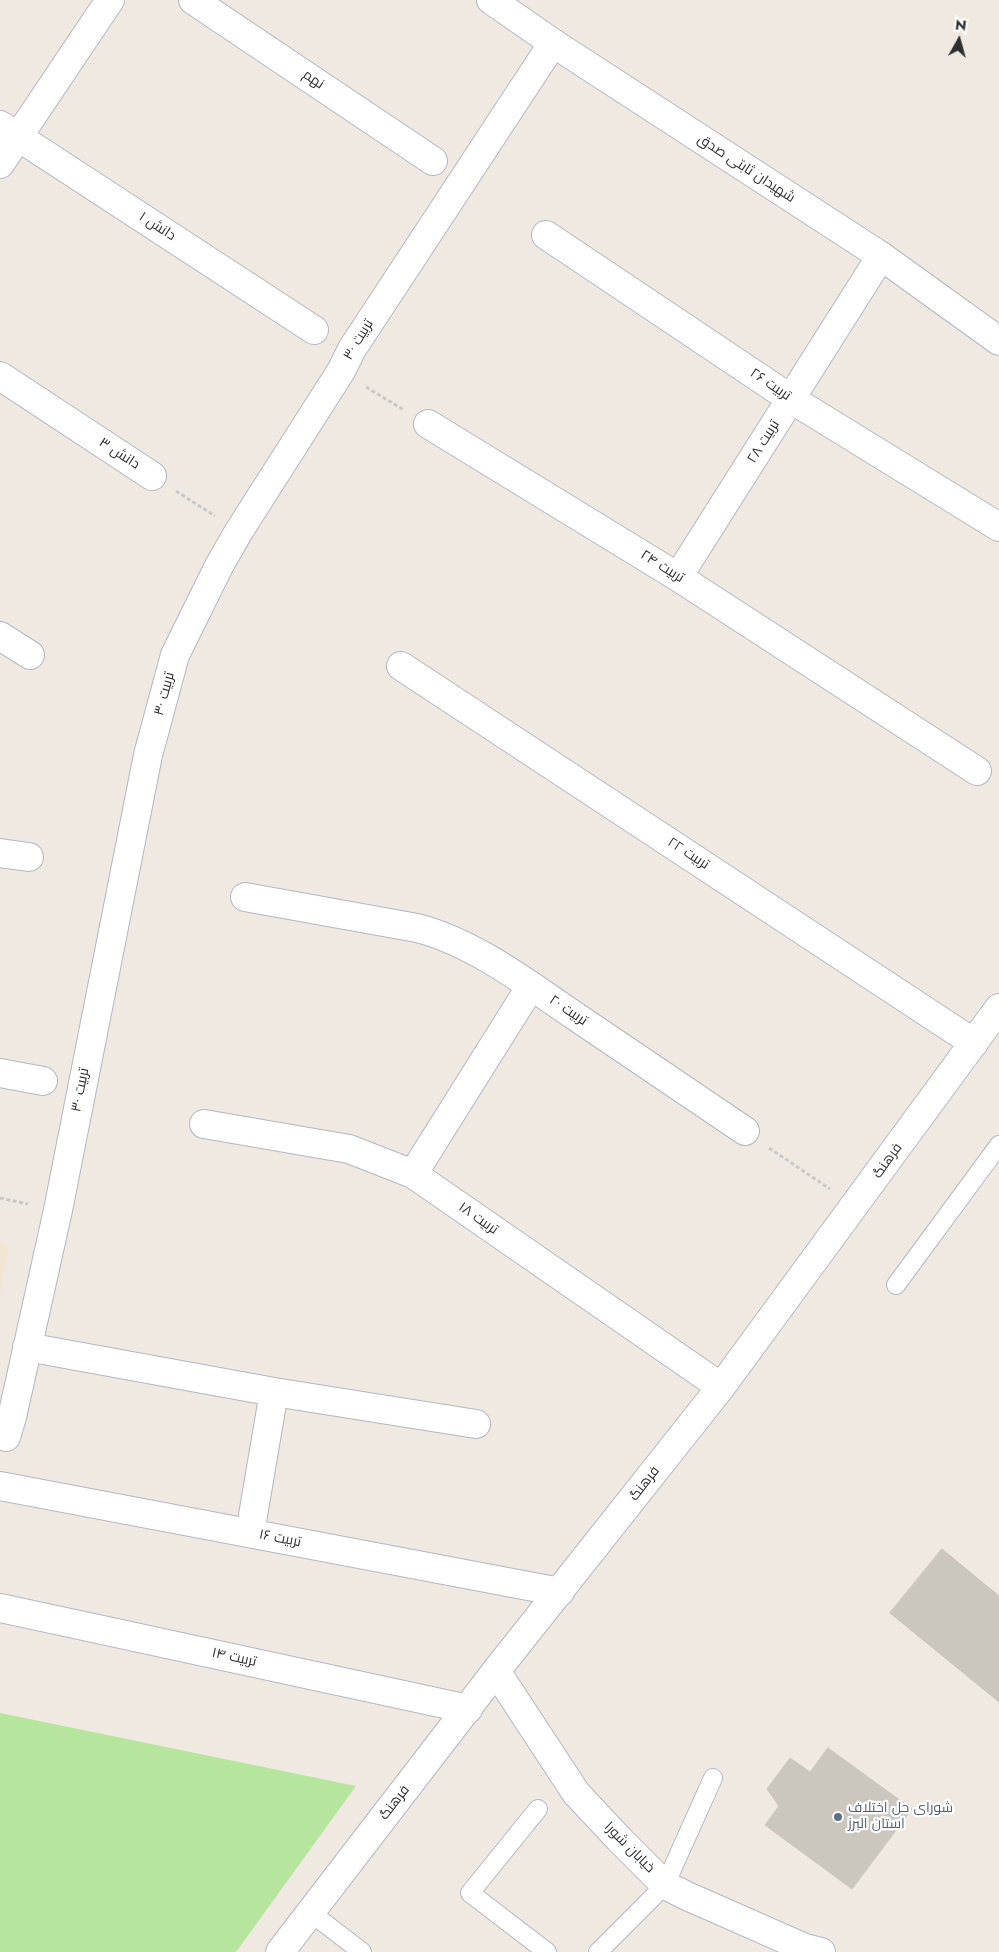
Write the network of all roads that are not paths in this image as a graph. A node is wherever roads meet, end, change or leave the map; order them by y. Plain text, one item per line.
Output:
1 (110, 0) edge
2 (193, 0) edge
3 (491, 0) edge
4 (553, 43) junction
5 (9, 131) edge
6 (433, 161) dead end
7 (0, 164) edge
8 (546, 235) dead end
9 (881, 256) junction
10 (314, 330) dead end
11 (999, 341) edge
12 (0, 376) edge
13 (791, 399) junction
14 (428, 424) road end
15 (152, 476) road end
16 (999, 527) edge
17 (678, 577) junction
18 (0, 636) edge
19 (30, 655) dead end
20 (401, 666) dead end
21 (977, 771) dead end
22 (0, 852) edge
23 (29, 857) dead end
24 (245, 897) dead end
25 (531, 986) junction
26 (999, 1008) edge
27 (974, 1042) junction
28 (0, 1073) edge
29 (43, 1081) dead end
30 (204, 1124) dead end
31 (745, 1131) road end
32 (999, 1145) edge
33 (413, 1174) junction
34 (896, 1285) dead end
35 (27, 1347) junction
36 (722, 1387) junction
37 (274, 1392) junction
38 (476, 1424) dead end
39 (3, 1436) edge
40 (0, 1486) edge
41 (250, 1533) junction
42 (560, 1592) junction
43 (0, 1608) edge
44 (496, 1671) junction
45 (468, 1709) junction
46 (713, 1778) dead end
47 (538, 1809) dead end
48 (666, 1885) junction
49 (310, 1912) junction
50 (608, 1949) edge
51 (280, 1952) edge
52 (362, 1952) edge
53 (547, 1952) edge
54 (821, 1952) edge

1 - 5 street
2 - 6 street, نهم
3 - 4 street, شهیدان ثابتی صدق
4 - 9 street, شهیدان ثابتی صدق
4 - 35 street, تربیت ۳۰
5 - 7 street
5 - 10 street, دانش ۱
8 - 13 street, تربیت ۲۶
9 - 11 street, شهیدان ثابتی صدق
9 - 13 street, تربیت ۲۸
12 - 15 street, دانش ۳
13 - 16 street, تربیت ۲۶
13 - 17 street, تربیت ۲۸
14 - 17 street, تربیت ۲۴
17 - 21 street, تربیت ۲۴
18 - 19 street
20 - 27 street, تربیت ۲۲
22 - 23 street
24 - 25 street, تربیت ۲۰
25 - 31 street, تربیت ۲۰
25 - 33 street
26 - 27 street, فرهنگ
27 - 36 street, فرهنگ
28 - 29 street
30 - 33 street, تربیت ۱۸
32 - 34 lane
33 - 36 street, تربیت ۱۸
35 - 37 street
35 - 39 street, تربیت ۳۰
36 - 42 street, فرهنگ
37 - 38 street
37 - 41 street
40 - 41 street, تربیت ۱۶
41 - 42 street, تربیت ۱۶
42 - 44 street, فرهنگ
43 - 45 street, تربیت ۱۴
44 - 45 street, فرهنگ
44 - 48 street, خیابان شورا
45 - 49 street, فرهنگ
46 - 48 lane
47 - 53 lane
48 - 50 lane
48 - 54 street, خیابان شورا
49 - 51 street, فرهنگ
49 - 52 lane

